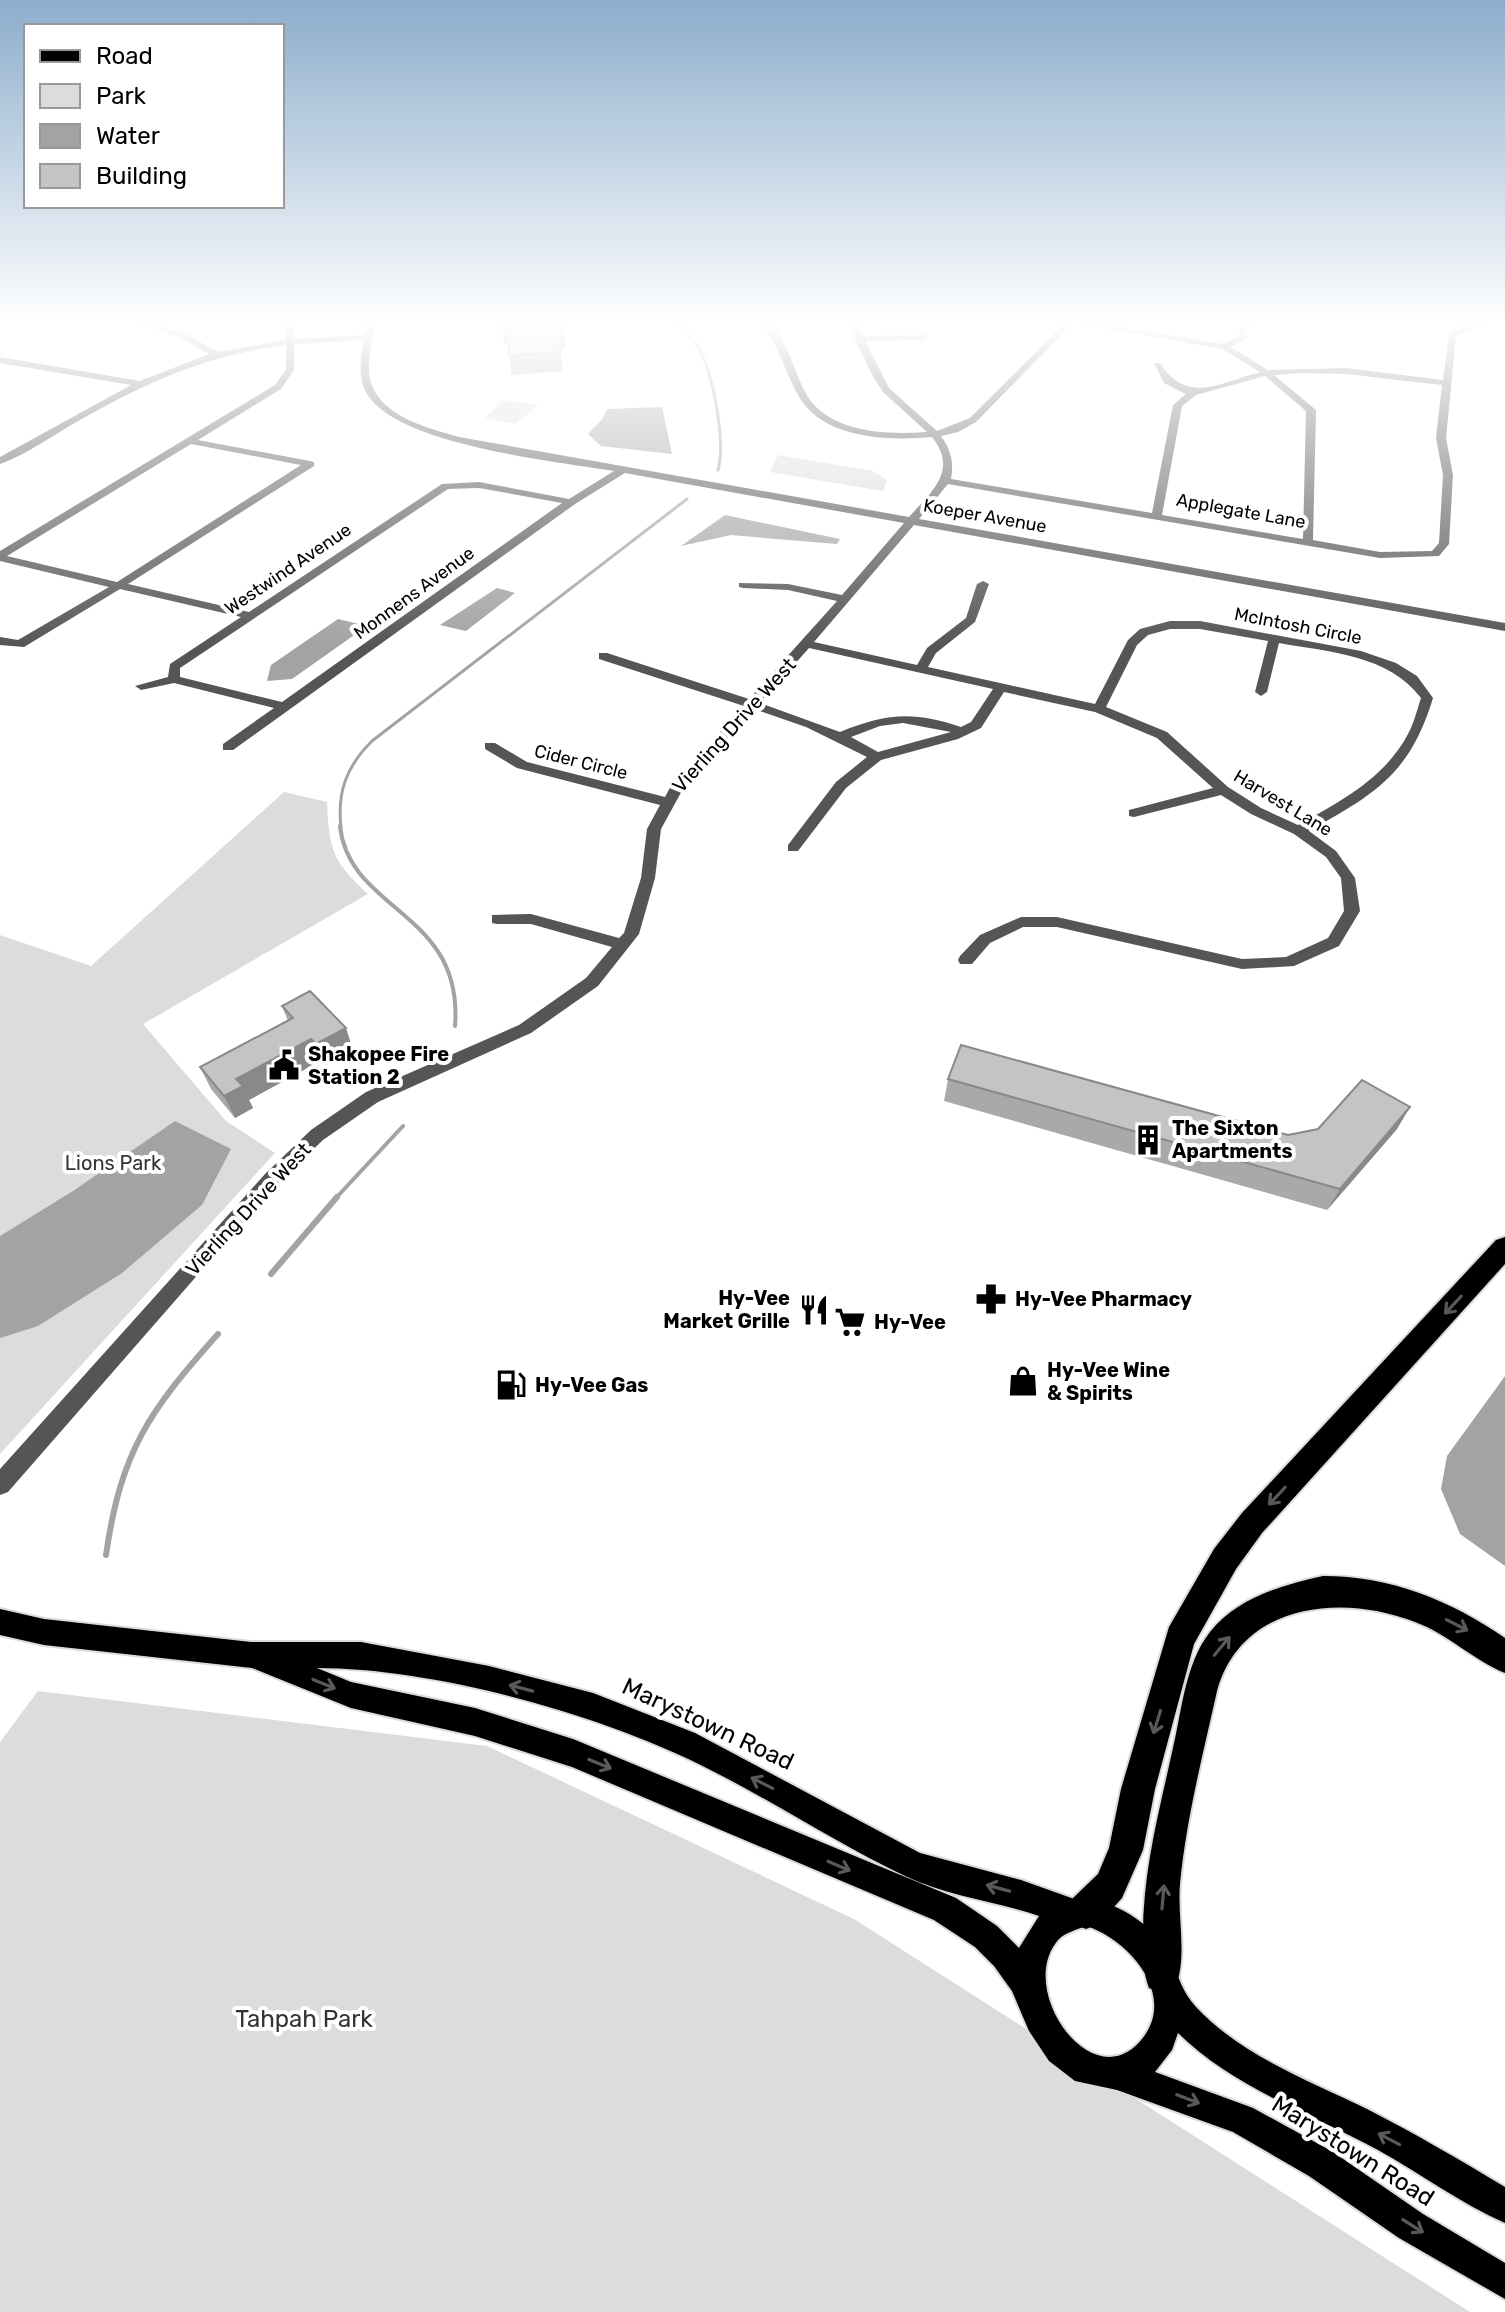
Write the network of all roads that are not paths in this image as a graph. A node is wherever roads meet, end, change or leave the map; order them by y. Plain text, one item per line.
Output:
1 (54, 432) edge
2 (209, 432) edge
3 (432, 432) edge
4 (866, 432) edge
5 (932, 432) edge
6 (941, 432) edge
7 (1173, 432) edge
8 (1310, 432) edge
9 (1442, 432) edge
10 (934, 434) junction
11 (193, 442) junction
12 (0, 461) edge
13 (622, 470) junction
14 (946, 481) junction
15 (571, 502) junction
16 (1157, 515) junction
17 (912, 522) junction
18 (1308, 541) junction
19 (0, 557) edge
20 (983, 584) dead end
21 (743, 585) dead end
22 (118, 586) junction
23 (844, 599) junction
24 (250, 616) junction
25 (1505, 627) edge
26 (1274, 640) junction
27 (0, 641) edge
28 (806, 644) junction
29 (603, 656) dead end
30 (921, 669) junction
31 (174, 679) junction
32 (141, 686) dead end
33 (1001, 686) junction
34 (1261, 692) dead end
35 (752, 703) junction
36 (286, 707) junction
37 (1099, 709) junction
38 (963, 732) junction
39 (843, 736) junction
40 (490, 746) dead end
41 (228, 747) dead end
42 (876, 757) junction
43 (1223, 790) junction
44 (667, 802) junction
45 (1134, 813) dead end
46 (1299, 831) junction
47 (793, 848) dead end
48 (497, 919) dead end
49 (624, 945) junction
50 (966, 960) dead end
51 (1505, 1247) edge
52 (0, 1485) edge
53 (0, 1622) edge
54 (251, 1655) junction
55 (1505, 1657) edge
56 (1079, 1912) junction
57 (1164, 1984) junction
58 (1032, 1997) junction
59 (1114, 2073) junction
60 (1505, 2206) edge
61 (1505, 2282) edge

1 - 12 street
2 - 11 street
3 - 13 street, Koeper Avenue
4 - 10 street
5 - 10 street
6 - 10 street
7 - 16 street
8 - 18 street
9 - 18 street, Applegate Lane
10 - 14 street
11 - 19 street
11 - 22 street
13 - 15 street, Monnens Avenue
13 - 17 street, Koeper Avenue
14 - 16 street, Applegate Lane
14 - 17 street, Vierling Drive West
15 - 24 street, Westwind Avenue
15 - 36 street, Monnens Avenue
16 - 18 street, Applegate Lane
17 - 23 street, Vierling Drive West
17 - 25 street, Koeper Avenue
19 - 22 street
20 - 30 street
21 - 23 street
22 - 24 street
22 - 27 street
23 - 28 street, Vierling Drive West
24 - 31 street, Westwind Avenue
26 - 34 street
26 - 37 street, McIntosh Circle
26 - 46 street, McIntosh Circle
28 - 30 street, Harvest Lane
28 - 35 street, Vierling Drive West
29 - 35 street
30 - 33 street, Harvest Lane
31 - 32 street
31 - 36 street
33 - 37 street, Harvest Lane
33 - 38 street
35 - 39 street
35 - 44 street, Vierling Drive West
36 - 41 street, Monnens Avenue
37 - 43 street, Harvest Lane
38 - 39 street
38 - 42 street
39 - 42 street
40 - 44 street, Cider Circle
42 - 47 street
43 - 45 street
43 - 46 street, Harvest Lane
44 - 49 street, Vierling Drive West
46 - 50 street, Harvest Lane
48 - 49 street
49 - 52 street, Vierling Drive West
51 -> 56 highway
53 - 54 main road, Marystown Road
56 -> 54 main road, Marystown Road
54 -> 58 main road, Marystown Road
57 -> 55 highway
56 - 57 main road
56 - 58 main road
57 - 59 main road
60 -> 57 main road, Marystown Road
58 - 59 main road
59 -> 61 main road, Marystown Road

